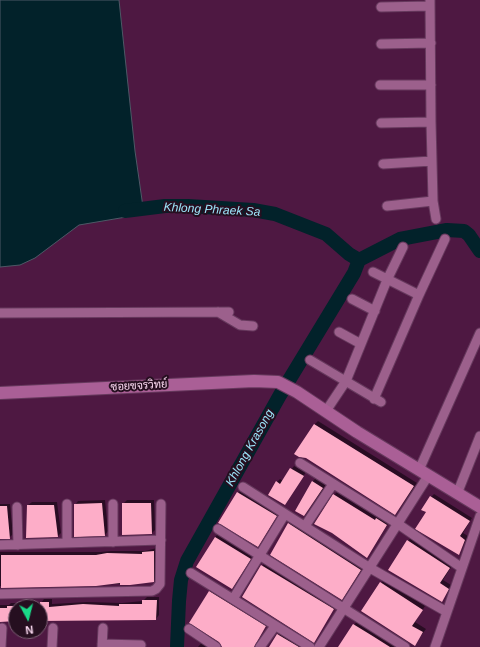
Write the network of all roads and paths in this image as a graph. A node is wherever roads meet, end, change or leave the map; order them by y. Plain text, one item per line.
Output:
1 (430, 3) edge
2 (381, 7) dead end
3 (381, 44) dead end
4 (431, 44) junction
5 (380, 85) dead end
6 (431, 85) junction
7 (431, 122) junction
8 (381, 123) dead end
9 (432, 161) junction
10 (383, 164) dead end
11 (433, 201) junction
12 (387, 206) dead end
13 (436, 219) dead end
14 (445, 240) dead end
15 (403, 247) dead end
16 (373, 272) dead end
17 (387, 280) junction
18 (419, 295) junction
19 (352, 299) dead end
20 (375, 311) junction
21 (218, 312) junction
22 (229, 312) dead end
23 (0, 313) edge
24 (253, 326) dead end
25 (339, 332) dead end
26 (480, 333) edge
27 (361, 344) junction
28 (310, 360) dead end
29 (346, 382) junction
30 (0, 393) edge
31 (326, 411) junction
32 (480, 436) edge
33 (300, 463) dead end
34 (424, 473) junction
35 (333, 484) junction
36 (243, 487) dead end
37 (457, 494) junction
38 (66, 504) dead end
39 (113, 504) dead end
40 (161, 504) dead end
41 (17, 507) dead end
42 (480, 507) edge
43 (285, 514) junction
44 (480, 516) edge
45 (398, 524) junction
46 (305, 526) junction
47 (218, 530) dead end
48 (161, 540) junction
49 (113, 542) junction
50 (67, 543) junction
51 (0, 545) edge
52 (18, 545) junction
53 (260, 556) junction
54 (370, 568) junction
55 (462, 568) junction
56 (191, 573) dead end
57 (0, 594) edge
58 (233, 599) junction
59 (343, 609) junction
60 (447, 612) junction
61 (275, 626) junction
62 (2, 628) dead end
63 (53, 628) dead end
64 (103, 628) dead end
65 (189, 628) dead end
66 (141, 645) dead end
67 (102, 646) edge
68 (1, 647) edge
69 (52, 647) edge
70 (216, 647) edge
71 (260, 647) edge
72 (310, 647) edge
73 (319, 647) edge
74 (404, 647) edge
75 (435, 647) edge

1 - 2 street
1 - 4 street
3 - 4 street
4 - 6 street
5 - 6 street
6 - 7 street
7 - 8 street
7 - 9 street
9 - 10 street
9 - 11 street
11 - 12 street
11 - 13 street
14 - 18 street
15 - 17 street
16 - 17 street
17 - 18 street
17 - 20 street
18 - 29 street
19 - 20 street
20 - 27 street
21 - 22 street
21 - 23 street
21 - 24 street
25 - 27 street
26 - 34 street
27 - 29 street
28 - 29 street
29 - 31 street
30 - 31 street, ซอยขจรวิทย์
31 - 34 street
32 - 37 street
33 - 35 street
34 - 37 street
34 - 45 street
35 - 45 street
35 - 46 street
36 - 43 street
37 - 42 street
38 - 50 street
39 - 49 street
40 - 48 street
41 - 52 street
43 - 46 street
43 - 53 street
44 - 55 street
45 - 54 street
45 - 55 street
46 - 54 street
47 - 53 street
48 - 49 street
48 - 57 street
49 - 50 street
50 - 52 street
51 - 52 street
53 - 58 street
53 - 59 street
54 - 59 street
54 - 60 street
55 - 60 street
56 - 58 street
58 - 61 street
59 - 73 street
59 - 74 street
60 - 75 street
61 - 71 street
61 - 72 street
62 - 68 street
63 - 69 street
64 - 67 street
65 - 70 street
66 - 67 street

